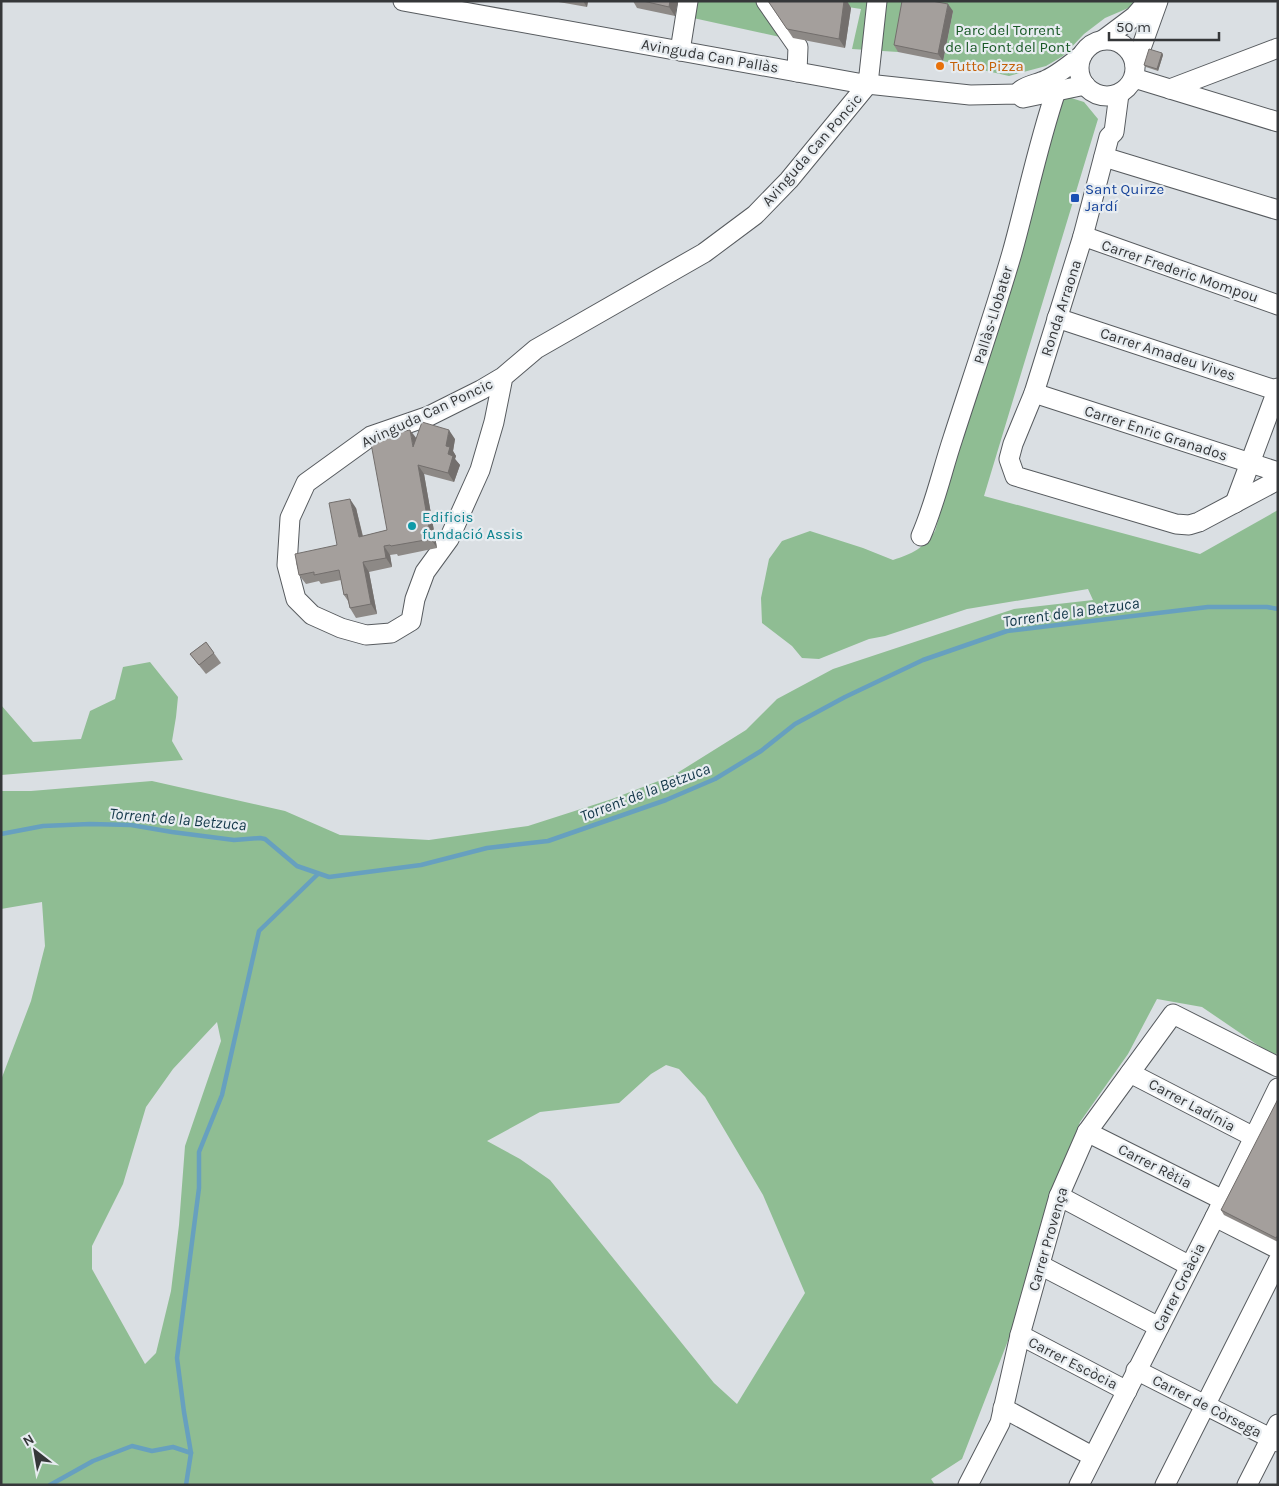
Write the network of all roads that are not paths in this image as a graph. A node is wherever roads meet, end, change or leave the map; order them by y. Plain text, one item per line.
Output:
1 (403, 1) edge
2 (688, 1) edge
3 (766, 1) edge
4 (877, 1) edge
5 (1148, 1) edge
6 (1158, 1) edge
7 (1103, 40) junction
8 (680, 51) junction
9 (1275, 52) edge
10 (1082, 55) junction
11 (1135, 71) junction
12 (796, 72) junction
13 (868, 84) junction
14 (1170, 88) junction
15 (1091, 90) junction
16 (1056, 91) junction
17 (1018, 94) junction
18 (1119, 94) junction
19 (1278, 122) edge
20 (1109, 136) junction
21 (1104, 157) junction
22 (1278, 210) edge
23 (1083, 236) junction
24 (1278, 304) edge
25 (1058, 318) junction
26 (503, 377) junction
27 (1278, 390) edge
28 (1034, 393) junction
29 (1249, 464) junction
30 (1278, 472) edge
31 (1278, 480) edge
32 (1235, 502) junction
33 (921, 536) dead end
34 (1278, 1067) edge
35 (1130, 1073) junction
36 (1278, 1088) edge
37 (1087, 1132) junction
38 (1254, 1137) junction
39 (1059, 1196) junction
40 (1223, 1200) junction
41 (1215, 1217) junction
42 (1278, 1249) edge
43 (1278, 1262) edge
44 (1040, 1265) junction
45 (1190, 1266) junction
46 (1159, 1327) junction
47 (1020, 1336) junction
48 (1136, 1370) junction
49 (1127, 1390) junction
50 (1205, 1405) junction
51 (1003, 1408) junction
52 (1275, 1435) edge
53 (1092, 1456) junction
54 (972, 1484) edge
55 (1079, 1485) edge
56 (1165, 1485) edge
57 (1247, 1485) edge

1 - 8 street, Avinguda Can Pallàs
2 - 8 street
3 - 12 street
4 - 13 street
5 - 7 street
6 - 11 street
7 - 10 street
7 - 11 street
8 - 12 street, Avinguda Can Pallàs
9 - 14 street
10 - 15 street, Ronda Arraona
10 - 17 street, Avinguda Can Pallàs
11 - 14 street
11 - 18 street
12 - 13 street, Avinguda Can Pallàs
13 - 17 street, Avinguda Can Pallàs
13 - 26 street, Avinguda Can Poncic
14 - 19 street
15 - 16 street, Avinguda Can Pallàs
15 - 18 street
15 - 20 street, Ronda Arraona
16 - 17 street, Avinguda Can Pallàs
16 - 33 street, Pallàs-Llobater
18 - 20 street, Ronda Arraona
20 - 21 street, Ronda Arraona
21 - 22 street
21 - 23 street, Ronda Arraona
23 - 24 street, Carrer Frederic Mompou
23 - 25 street, Ronda Arraona
25 - 27 street, Carrer Amadeu Vives
25 - 28 street, Ronda Arraona
26 - 26 street, Avinguda Can Poncic
27 - 29 street
28 - 29 street, Carrer Enric Granados
28 - 32 street, Ronda Arraona
29 - 30 street, Carrer Enric Granados
29 - 32 street
31 - 32 street
34 - 35 street, Carrer Provença
35 - 37 street, Carrer Provença
35 - 38 street, Carrer Ladínia
36 - 38 street, Carrer Croàcia
37 - 39 street, Carrer Provença
37 - 40 street, Carrer Rètia
38 - 40 street, Carrer Croàcia
39 - 44 street, Carrer Provença
39 - 45 street
40 - 41 street, Carrer Croàcia
41 - 42 street
41 - 45 street, Carrer Croàcia
43 - 50 street
44 - 46 street
44 - 47 street, Carrer Provença
45 - 46 street, Carrer Croàcia
46 - 48 street, Carrer Croàcia
47 - 49 street, Carrer Escòcia
47 - 51 street, Carrer Provença
48 - 49 street, Carrer Croàcia
48 - 50 street, Carrer de Còrsega
49 - 53 street, Carrer Croàcia
50 - 52 street, Carrer de Còrsega
50 - 56 street
51 - 53 street
51 - 54 street, Carrer Provença
52 - 57 street
53 - 55 street, Carrer Croàcia

